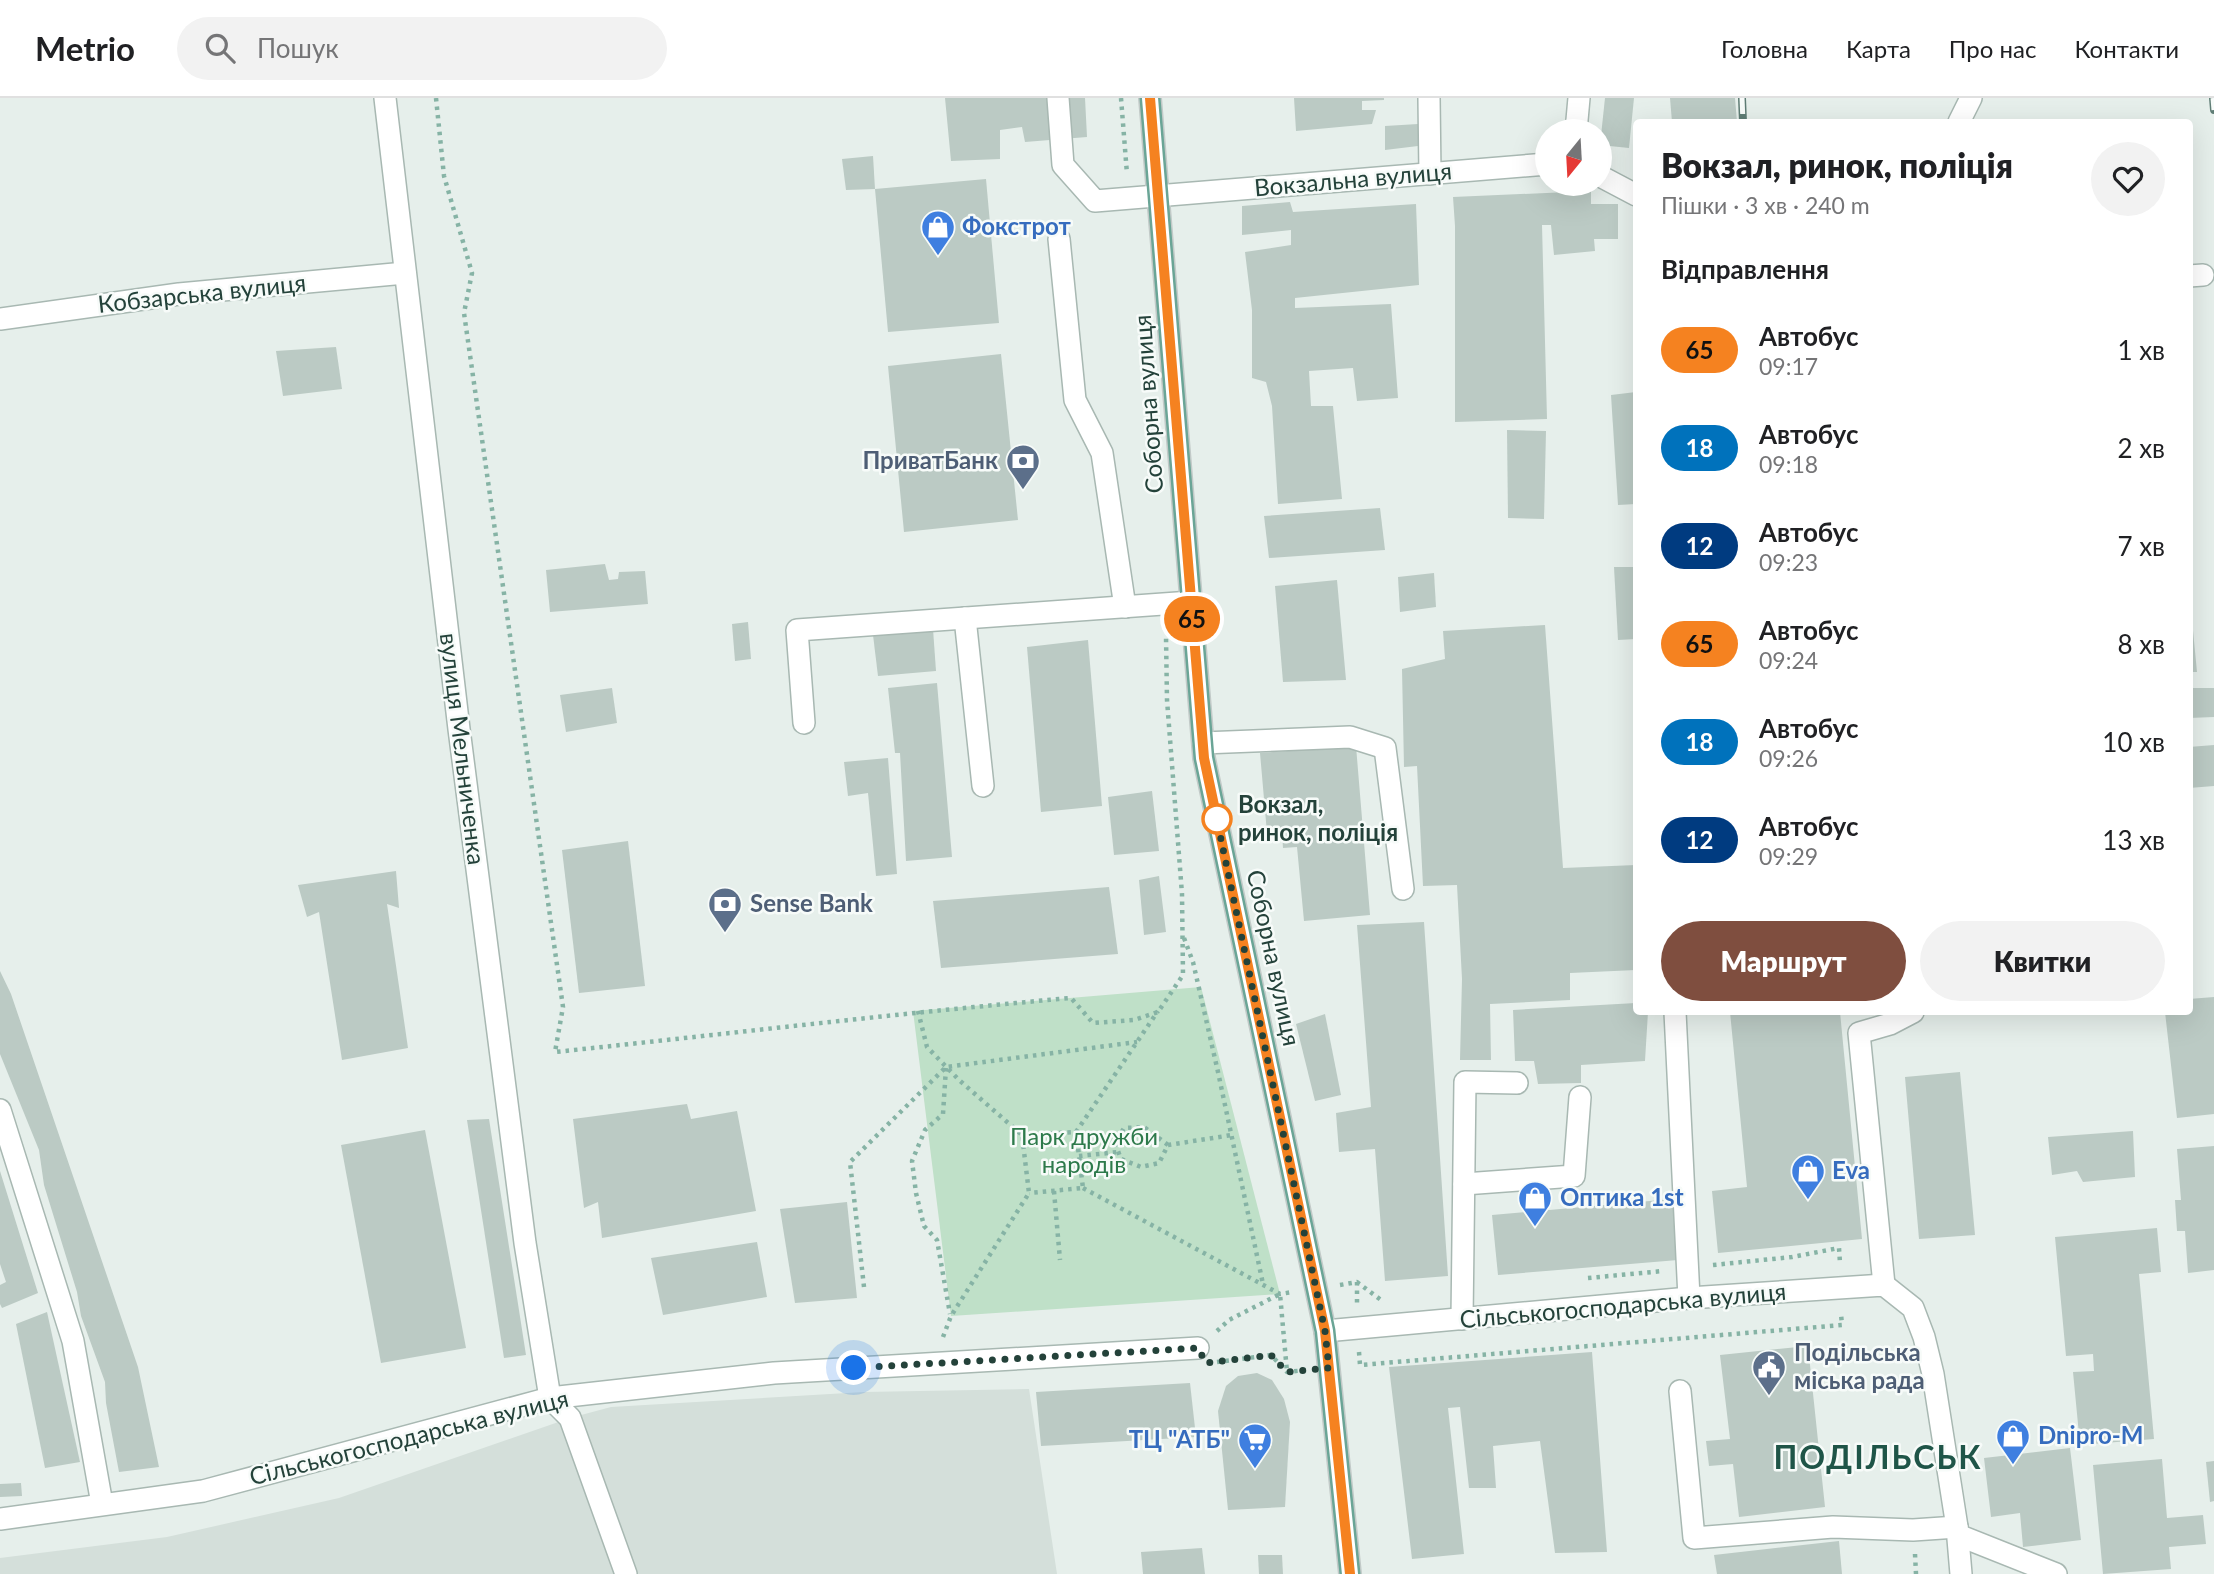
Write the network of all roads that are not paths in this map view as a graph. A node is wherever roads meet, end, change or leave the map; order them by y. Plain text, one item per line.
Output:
1 (385, 98) edge
2 (1058, 98) edge
3 (1150, 98) edge
4 (1429, 98) edge
5 (1579, 98) edge
6 (1971, 98) edge
7 (1577, 119) edge
8 (1960, 119) edge
9 (1535, 165) edge
10 (1430, 174) junction
11 (1612, 182) edge
12 (1633, 193) edge
13 (1160, 196) junction
14 (1059, 239) dead end
15 (405, 273) junction
16 (0, 319) edge
17 (1191, 602) junction
18 (1125, 607) junction
19 (965, 618) junction
20 (804, 723) dead end
21 (1203, 743) junction
22 (984, 786) dead end
23 (1403, 889) dead end
24 (1675, 1015) edge
25 (1881, 1018) edge
26 (1517, 1083) dead end
27 (1580, 1097) dead end
28 (0, 1110) edge
29 (1464, 1184) junction
30 (1884, 1285) junction
31 (1689, 1298) junction
32 (1462, 1319) junction
33 (1325, 1331) junction
34 (1198, 1348) road end
35 (1680, 1391) dead end
36 (550, 1398) junction
37 (102, 1504) junction
38 (0, 1519) edge
39 (1957, 1531) junction
40 (626, 1574) edge
41 (1350, 1574) edge
42 (1961, 1574) edge
43 (2056, 1574) edge

1 - 15 street, вулиця Мельниченка
2 - 13 street, Вокзальна вулиця
3 - 13 main road, Соборна вулиця
4 - 10 street
5 - 7 street
6 - 8 street
9 - 10 street, Вокзальна вулиця
10 - 13 street, Вокзальна вулиця
11 - 12 street
13 - 17 main road, Соборна вулиця
14 - 18 street
15 - 16 street, Кобзарська вулиця
15 - 36 street, вулиця Мельниченка
17 - 18 street
17 - 21 main road, Соборна вулиця
18 - 19 street
19 - 20 street
19 - 22 street
21 - 23 street
21 - 33 main road, Соборна вулиця
24 - 31 street
25 - 30 street
26 - 29 street
27 - 29 street
28 - 37 street
29 - 32 street
30 - 31 street, Сільськогосподарська вулиця
30 - 39 street
31 - 32 street, Сільськогосподарська вулиця
32 - 33 street, Сільськогосподарська вулиця
33 - 41 main road, Соборна вулиця
34 - 36 street, Сільськогосподарська вулиця
35 - 39 street
36 - 37 street, Сільськогосподарська вулиця
36 - 40 street
37 - 38 street, Сільськогосподарська вулиця
39 - 42 street
39 - 43 street

